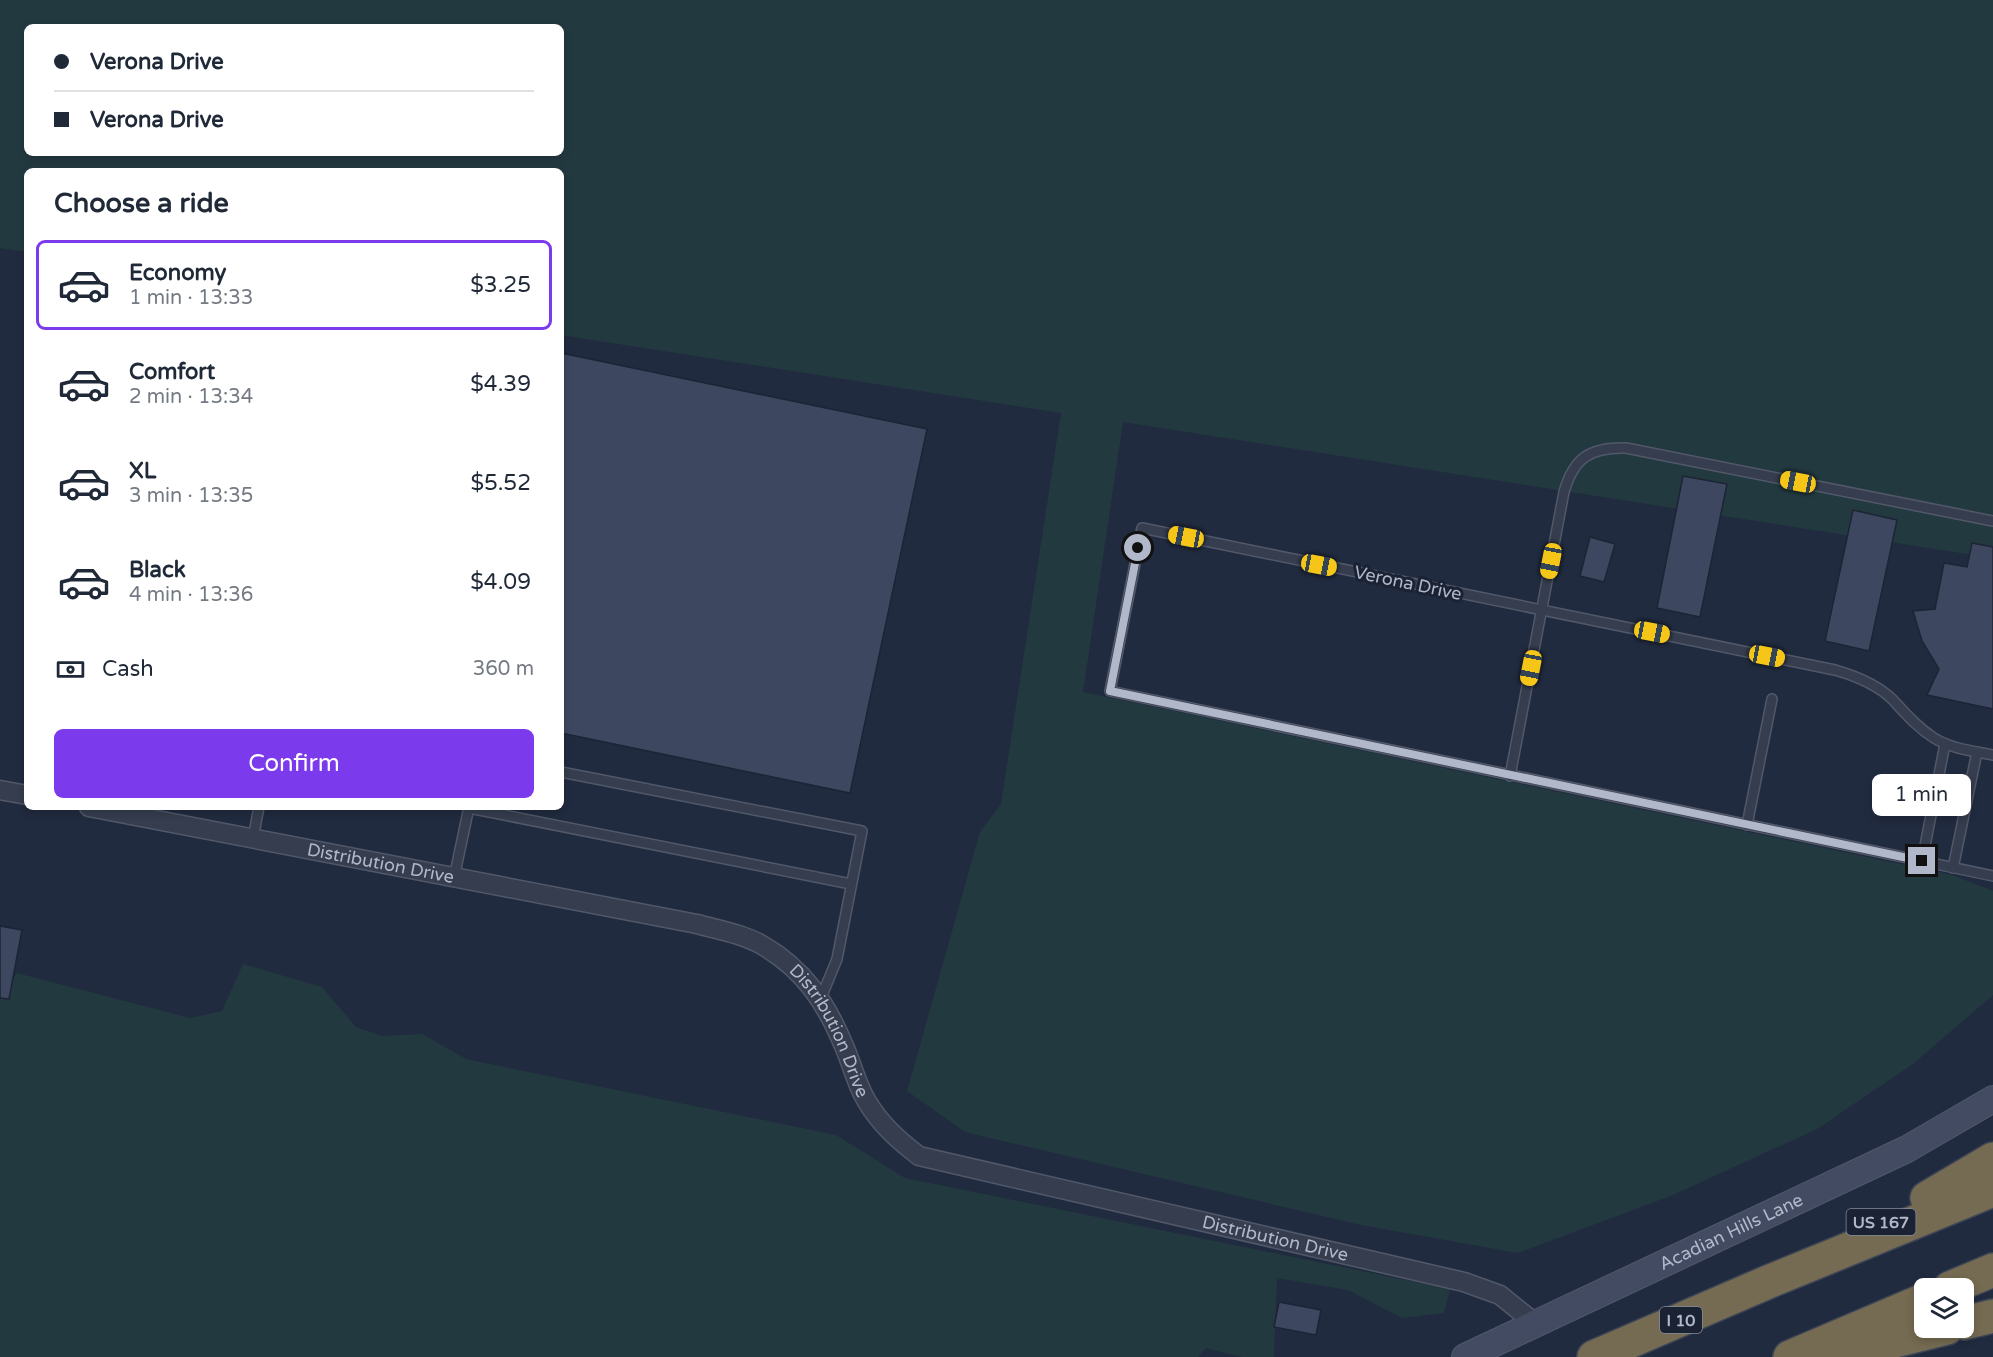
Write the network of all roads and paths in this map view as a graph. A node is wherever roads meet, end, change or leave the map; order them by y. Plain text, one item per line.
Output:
1 (1993, 521) edge
2 (1541, 610) junction
3 (1772, 699) dead end
4 (1945, 744) junction
5 (1977, 752) junction
6 (1993, 755) edge
7 (564, 773) edge
8 (1510, 776) junction
9 (0, 790) edge
10 (24, 794) edge
11 (105, 810) edge
12 (258, 810) edge
13 (468, 810) edge
14 (484, 810) edge
15 (1747, 825) junction
16 (253, 838) junction
17 (1922, 861) junction
18 (1953, 867) junction
19 (1993, 876) edge
20 (454, 878) junction
21 (851, 884) junction
22 (821, 998) junction
23 (1993, 1099) edge
24 (1993, 1160) edge
25 (1993, 1190) edge
26 (1993, 1270) edge
27 (1974, 1278) edge
28 (1768, 1282) junction
29 (1914, 1303) edge
30 (1993, 1316) edge
31 (1974, 1321) edge
32 (1536, 1324) junction
33 (1914, 1336) edge
34 (1465, 1357) edge
35 (1594, 1357) edge
36 (1790, 1357) edge
37 (1829, 1357) edge

1 - 2 lane
2 - 4 lane, Verona Drive
2 - 8 lane
2 - 8 lane, Verona Drive
3 - 15 lane
4 - 5 lane, Verona Drive
4 - 17 lane
5 - 6 lane, Verona Drive
5 - 18 lane
7 - 21 lane
8 - 15 lane, Verona Drive
9 - 10 street
11 - 16 street, Distribution Drive
12 - 16 lane
13 - 20 lane
14 - 21 lane
15 - 17 lane, Verona Drive
16 - 20 street, Distribution Drive
17 - 18 lane, Verona Drive
18 - 19 lane, Verona Drive
20 - 22 street, Distribution Drive
21 - 22 lane
22 - 32 street, Distribution Drive
23 - 32 street, Acadian Hills Lane
24 - 28 highway, US 167
25 - 28 highway, I 10
26 - 27 highway
28 - 35 highway, I 10
29 - 36 highway
30 - 31 highway
32 - 34 street, Acadian Hills Lane
33 - 37 highway

